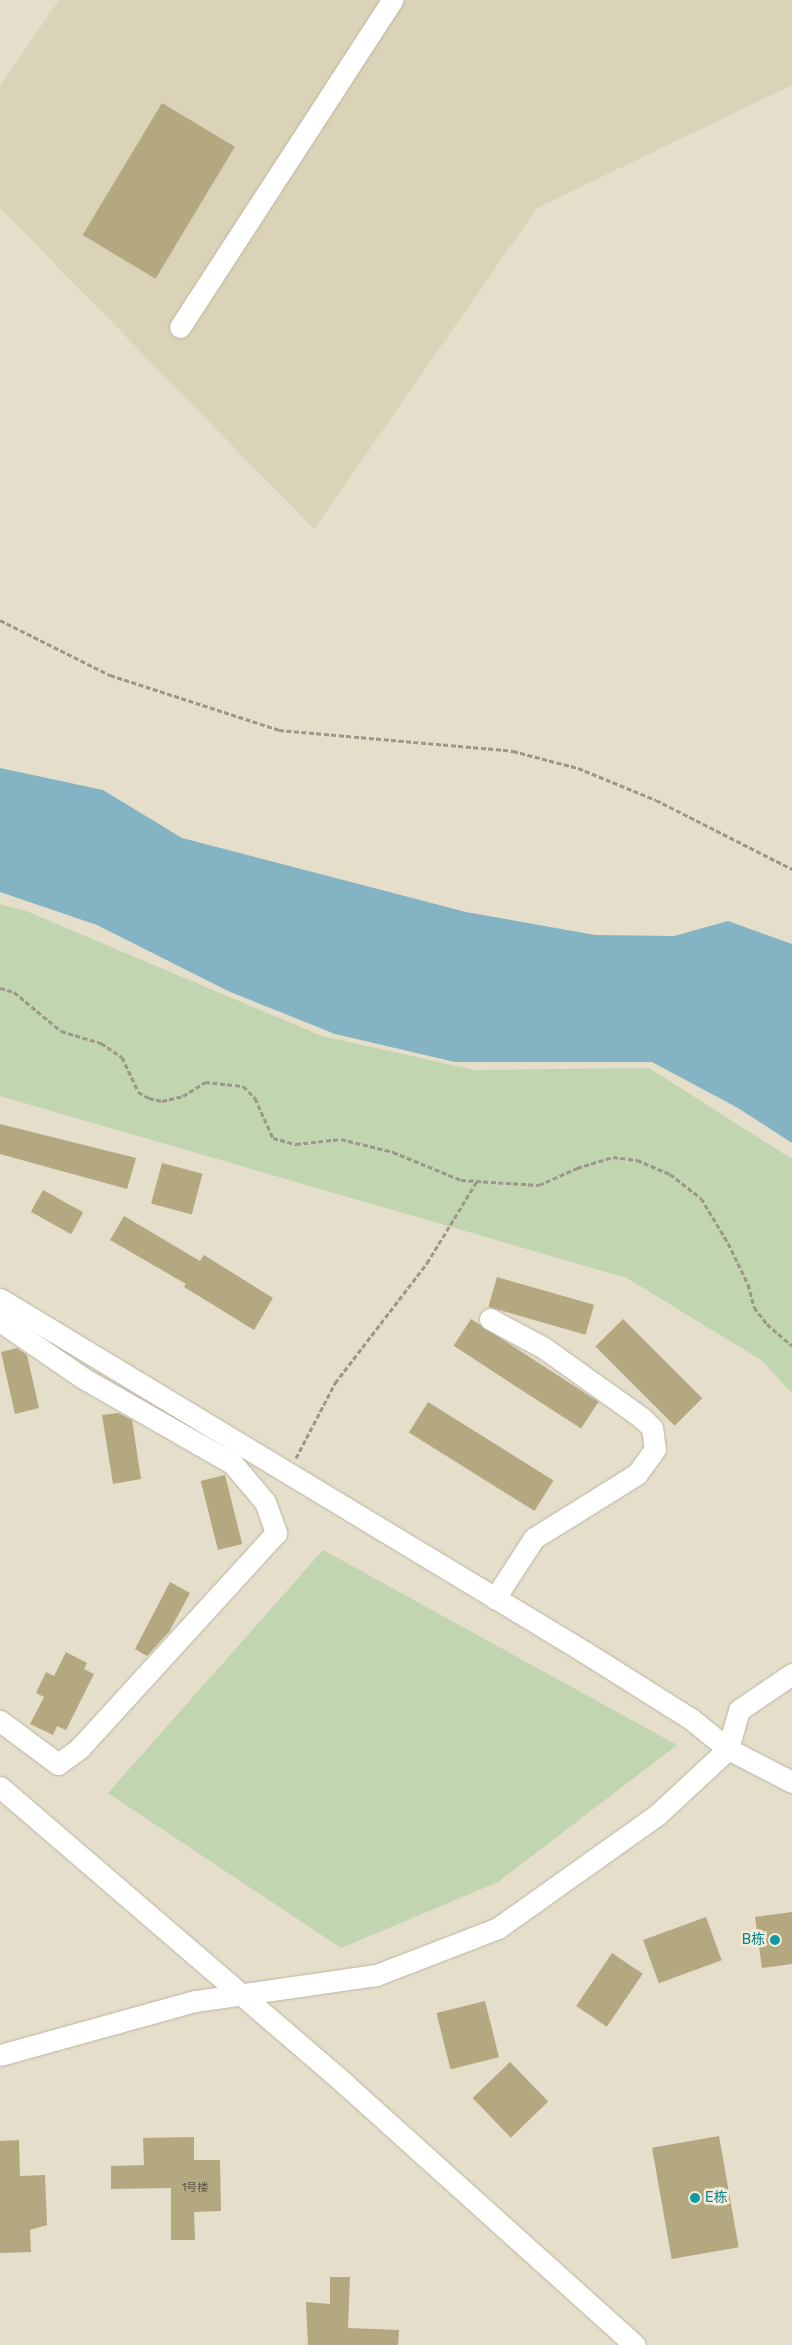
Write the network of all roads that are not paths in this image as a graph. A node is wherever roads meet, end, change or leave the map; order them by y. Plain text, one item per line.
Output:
1 (392, 0) edge
2 (180, 327) dead end
3 (0, 1299) edge
4 (490, 1319) dead end
5 (0, 1321) edge
6 (495, 1598) junction
7 (792, 1674) edge
8 (0, 1721) edge
9 (728, 1749) junction
10 (792, 1782) edge
11 (0, 1788) edge
12 (244, 1996) junction
13 (0, 2055) edge
14 (635, 2345) edge

1 - 2 street
3 - 6 street
4 - 6 street
5 - 8 street
6 - 9 street
7 - 9 street
9 - 10 street
9 - 12 street
11 - 12 street
12 - 13 street
12 - 14 street

